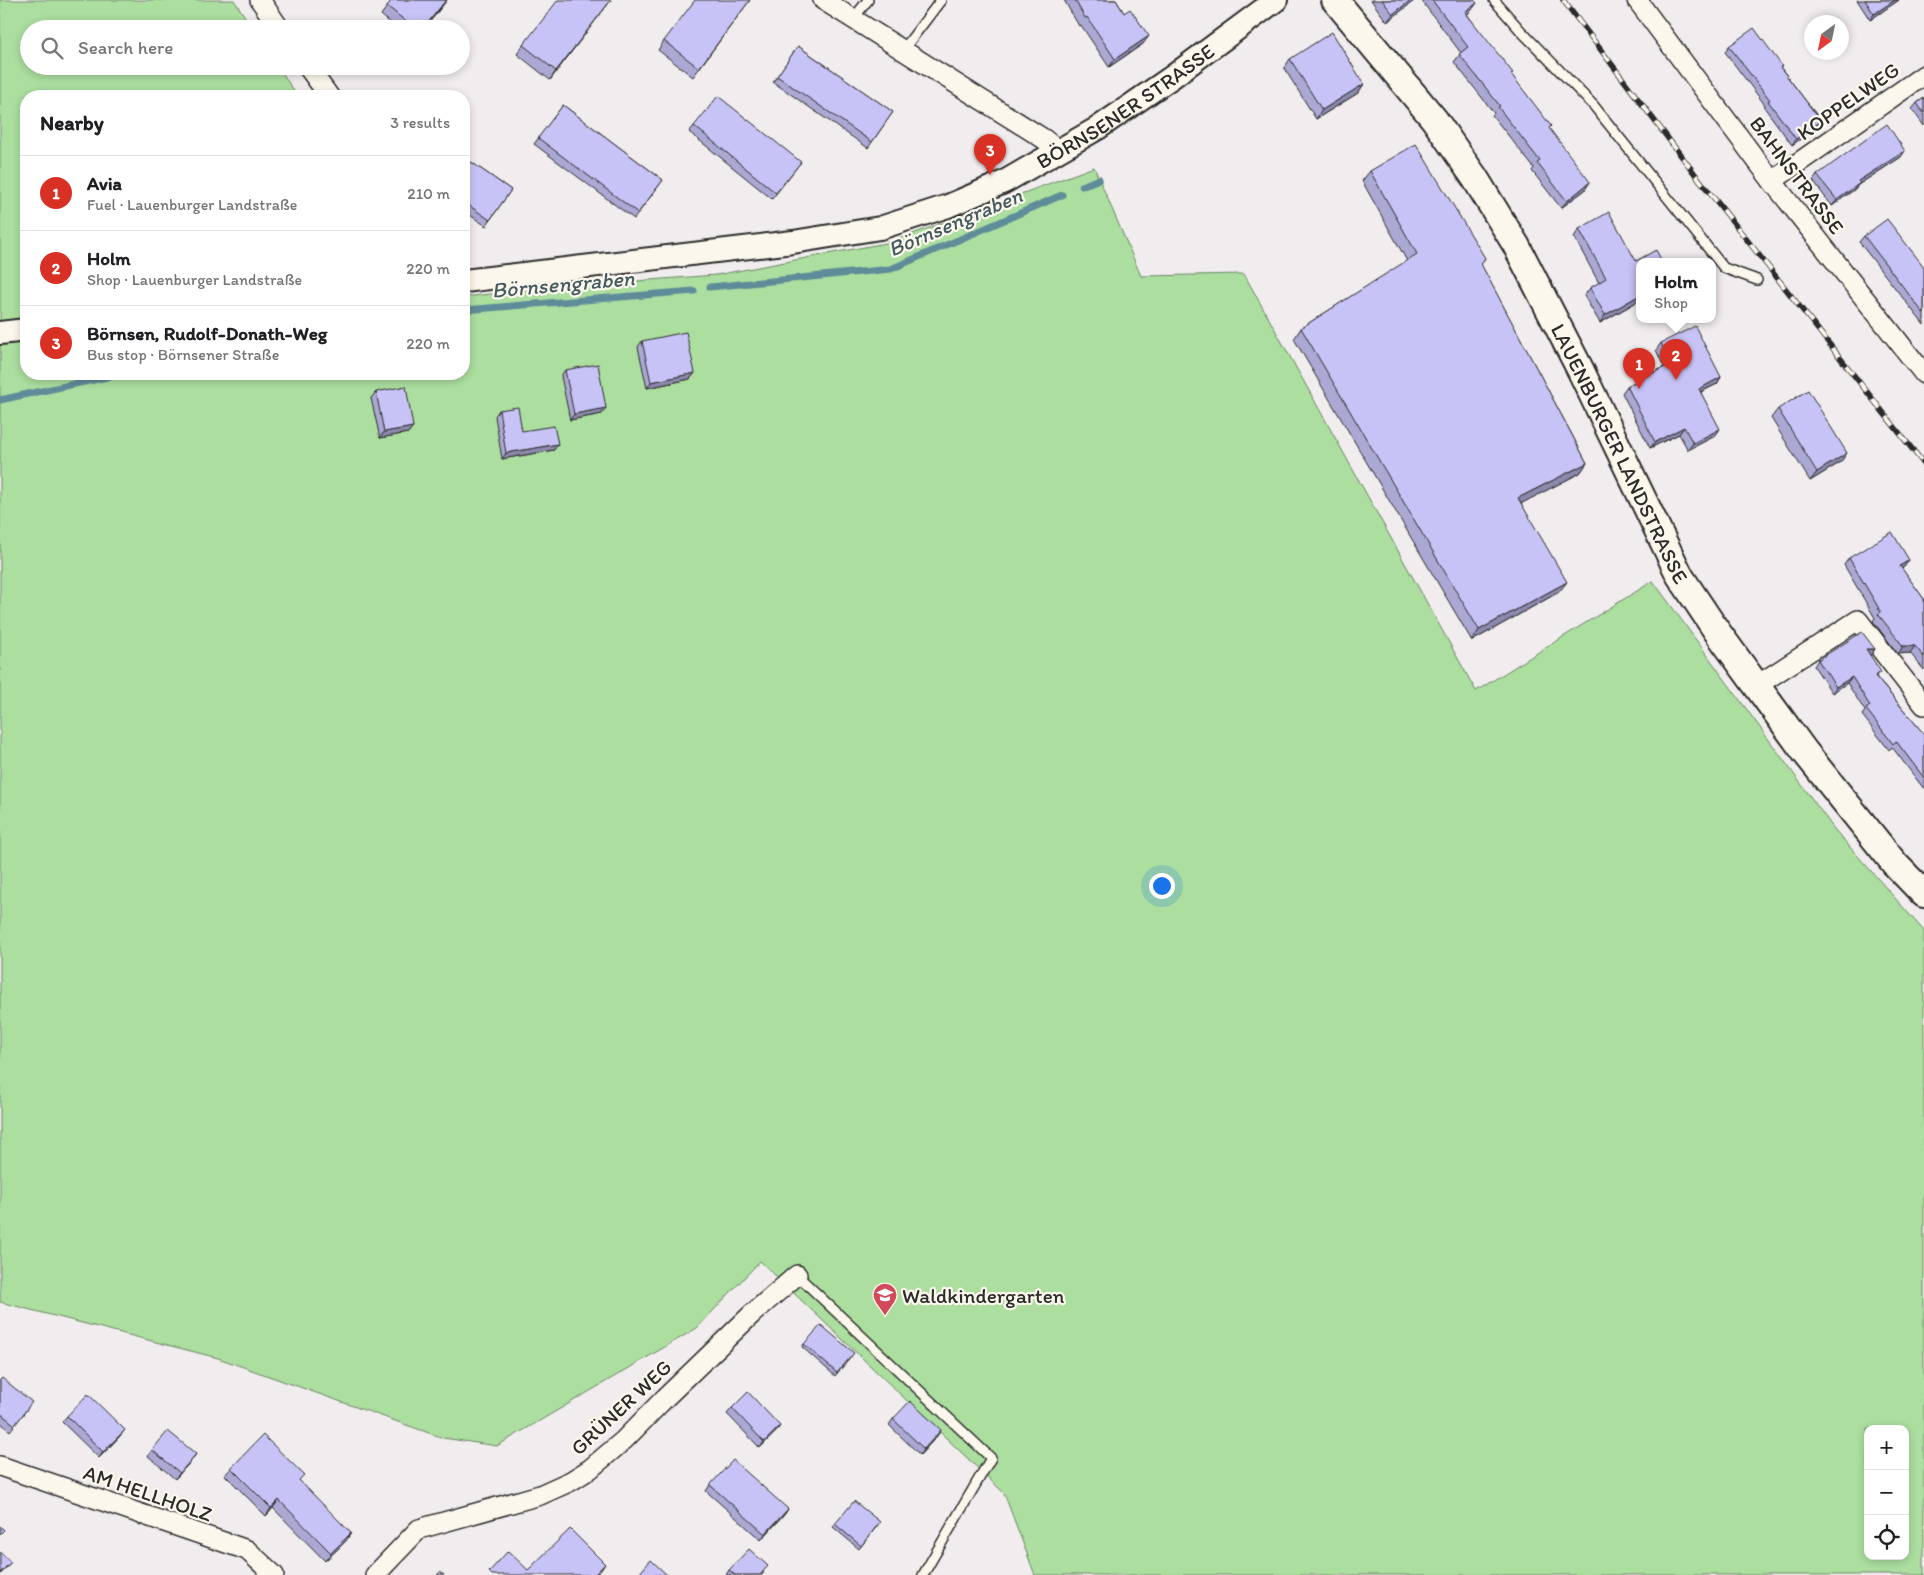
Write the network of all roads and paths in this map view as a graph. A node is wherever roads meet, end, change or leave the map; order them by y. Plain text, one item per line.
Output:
1 (260, 0) edge
2 (823, 0) edge
3 (868, 0) edge
4 (942, 0) edge
5 (1276, 0) edge
6 (1335, 0) edge
7 (1494, 0) edge
8 (1637, 0) edge
9 (854, 19) junction
10 (274, 20) edge
11 (903, 50) junction
12 (314, 75) edge
13 (1924, 75) edge
14 (325, 90) edge
15 (1059, 151) junction
16 (1772, 181) junction
17 (1716, 258) edge
18 (1716, 258) edge
19 (470, 280) edge
20 (1757, 280) dead end
21 (20, 331) edge
22 (0, 333) edge
23 (1924, 374) edge
24 (1756, 686) junction
25 (1924, 705) edge
26 (1924, 894) edge
27 (797, 1275) joint
28 (0, 1466) edge
29 (274, 1575) edge
30 (375, 1575) edge
31 (923, 1575) edge

1 - 10 street
2 - 9 street
3 - 9 lane
4 - 11 lane
5 - 15 street, BÖRNSENER STRASSE
6 - 24 main road, LAUENBURGER LANDSTRASSE
7 - 18 lane
8 - 16 street, BAHNSTRASSE
9 - 11 street
11 - 15 street
12 - 14 street
13 - 16 street, KOPPELWEG
15 - 19 street, BÖRNSENER STRASSE
16 - 23 street, BAHNSTRASSE
17 - 20 lane
21 - 22 street
24 - 25 street
24 - 26 main road, LAUENBURGER LANDSTRASSE
27 - 30 street, GRÜNER WEG
27 - 31 lane
28 - 29 street, AM HELLHOLZ

